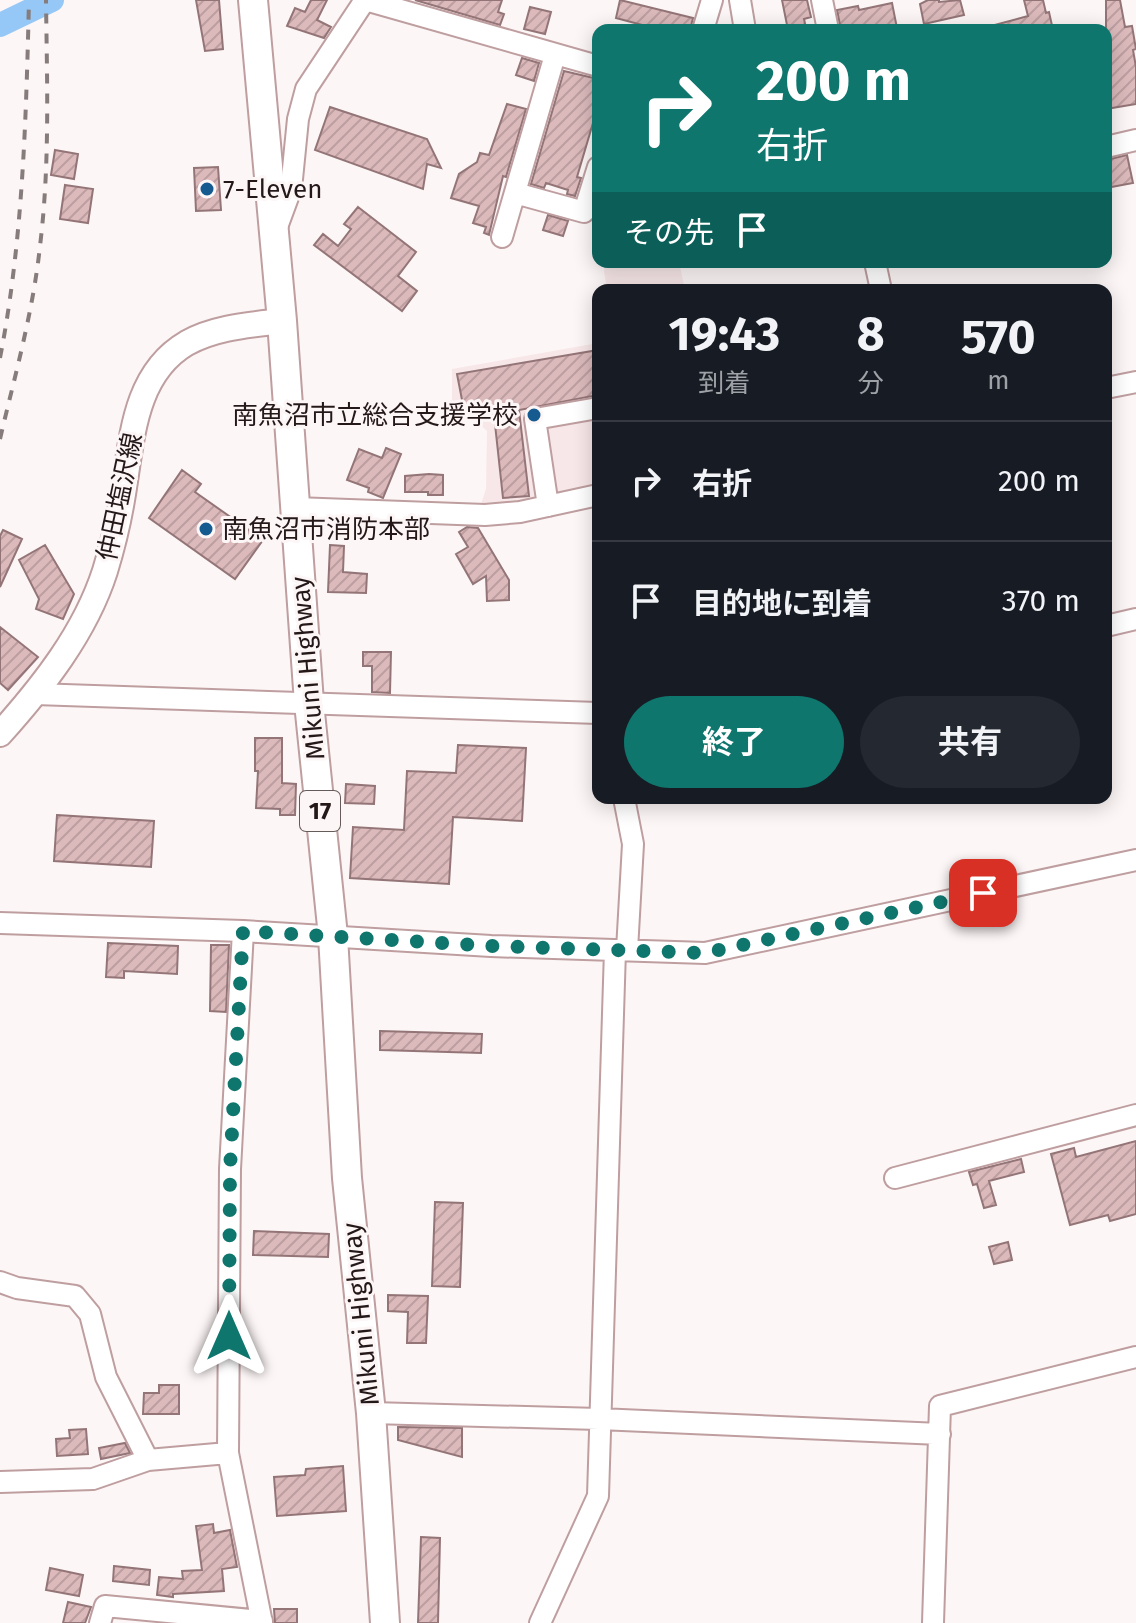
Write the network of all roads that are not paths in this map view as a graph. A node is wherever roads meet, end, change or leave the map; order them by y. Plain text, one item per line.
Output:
1 (253, 0) edge
2 (365, 0) edge
3 (712, 0) edge
4 (740, 0) edge
5 (822, 0) edge
6 (705, 24) edge
7 (744, 24) edge
8 (827, 24) edge
9 (555, 55) junction
10 (592, 64) edge
11 (1136, 140) edge
12 (1112, 146) edge
13 (592, 186) edge
14 (515, 193) junction
15 (274, 234) junction
16 (502, 237) dead end
17 (282, 321) junction
18 (1136, 382) edge
19 (1112, 387) edge
20 (592, 409) edge
21 (592, 496) edge
22 (548, 506) junction
23 (295, 508) junction
24 (1136, 619) edge
25 (1112, 625) edge
26 (35, 694) junction
27 (309, 703) junction
28 (592, 713) edge
29 (0, 734) edge
30 (625, 804) edge
31 (1136, 860) edge
32 (0, 923) edge
33 (243, 931) junction
34 (333, 936) junction
35 (621, 950) junction
36 (1136, 1115) edge
37 (895, 1178) dead end
38 (0, 1282) edge
39 (1136, 1357) edge
40 (371, 1413) junction
41 (599, 1419) junction
42 (940, 1434) junction
43 (228, 1453) junction
44 (148, 1460) junction
45 (0, 1482) edge
46 (262, 1622) edge
47 (100, 1623) edge
48 (385, 1623) edge
49 (540, 1623) edge
50 (933, 1623) edge

1 - 15 highway, Mikuni Highway / 17
2 - 9 street
2 - 15 street
3 - 6 street
4 - 7 street
5 - 8 street
9 - 10 street
9 - 14 street
11 - 12 street
13 - 14 street
14 - 16 street
15 - 17 highway, Mikuni Highway / 17
17 - 23 highway, Mikuni Highway / 17
17 - 26 main road, 仲田塩沢線
18 - 19 street
20 - 22 street
21 - 22 street
22 - 23 street
23 - 27 highway, Mikuni Highway / 17
24 - 25 street
26 - 27 street
26 - 29 main road, 仲田塩沢線
27 - 28 street
27 - 34 highway, Mikuni Highway / 17
30 - 35 street
31 - 35 street
32 - 33 street
33 - 34 street
33 - 43 street
34 - 35 street
34 - 40 highway, Mikuni Highway / 17
35 - 41 street
36 - 37 street
38 - 44 street
39 - 42 street
40 - 41 street
40 - 48 highway, Mikuni Highway / 17
41 - 42 street
41 - 49 street
42 - 50 street
43 - 44 street
43 - 46 street
44 - 45 street
46 - 47 street

